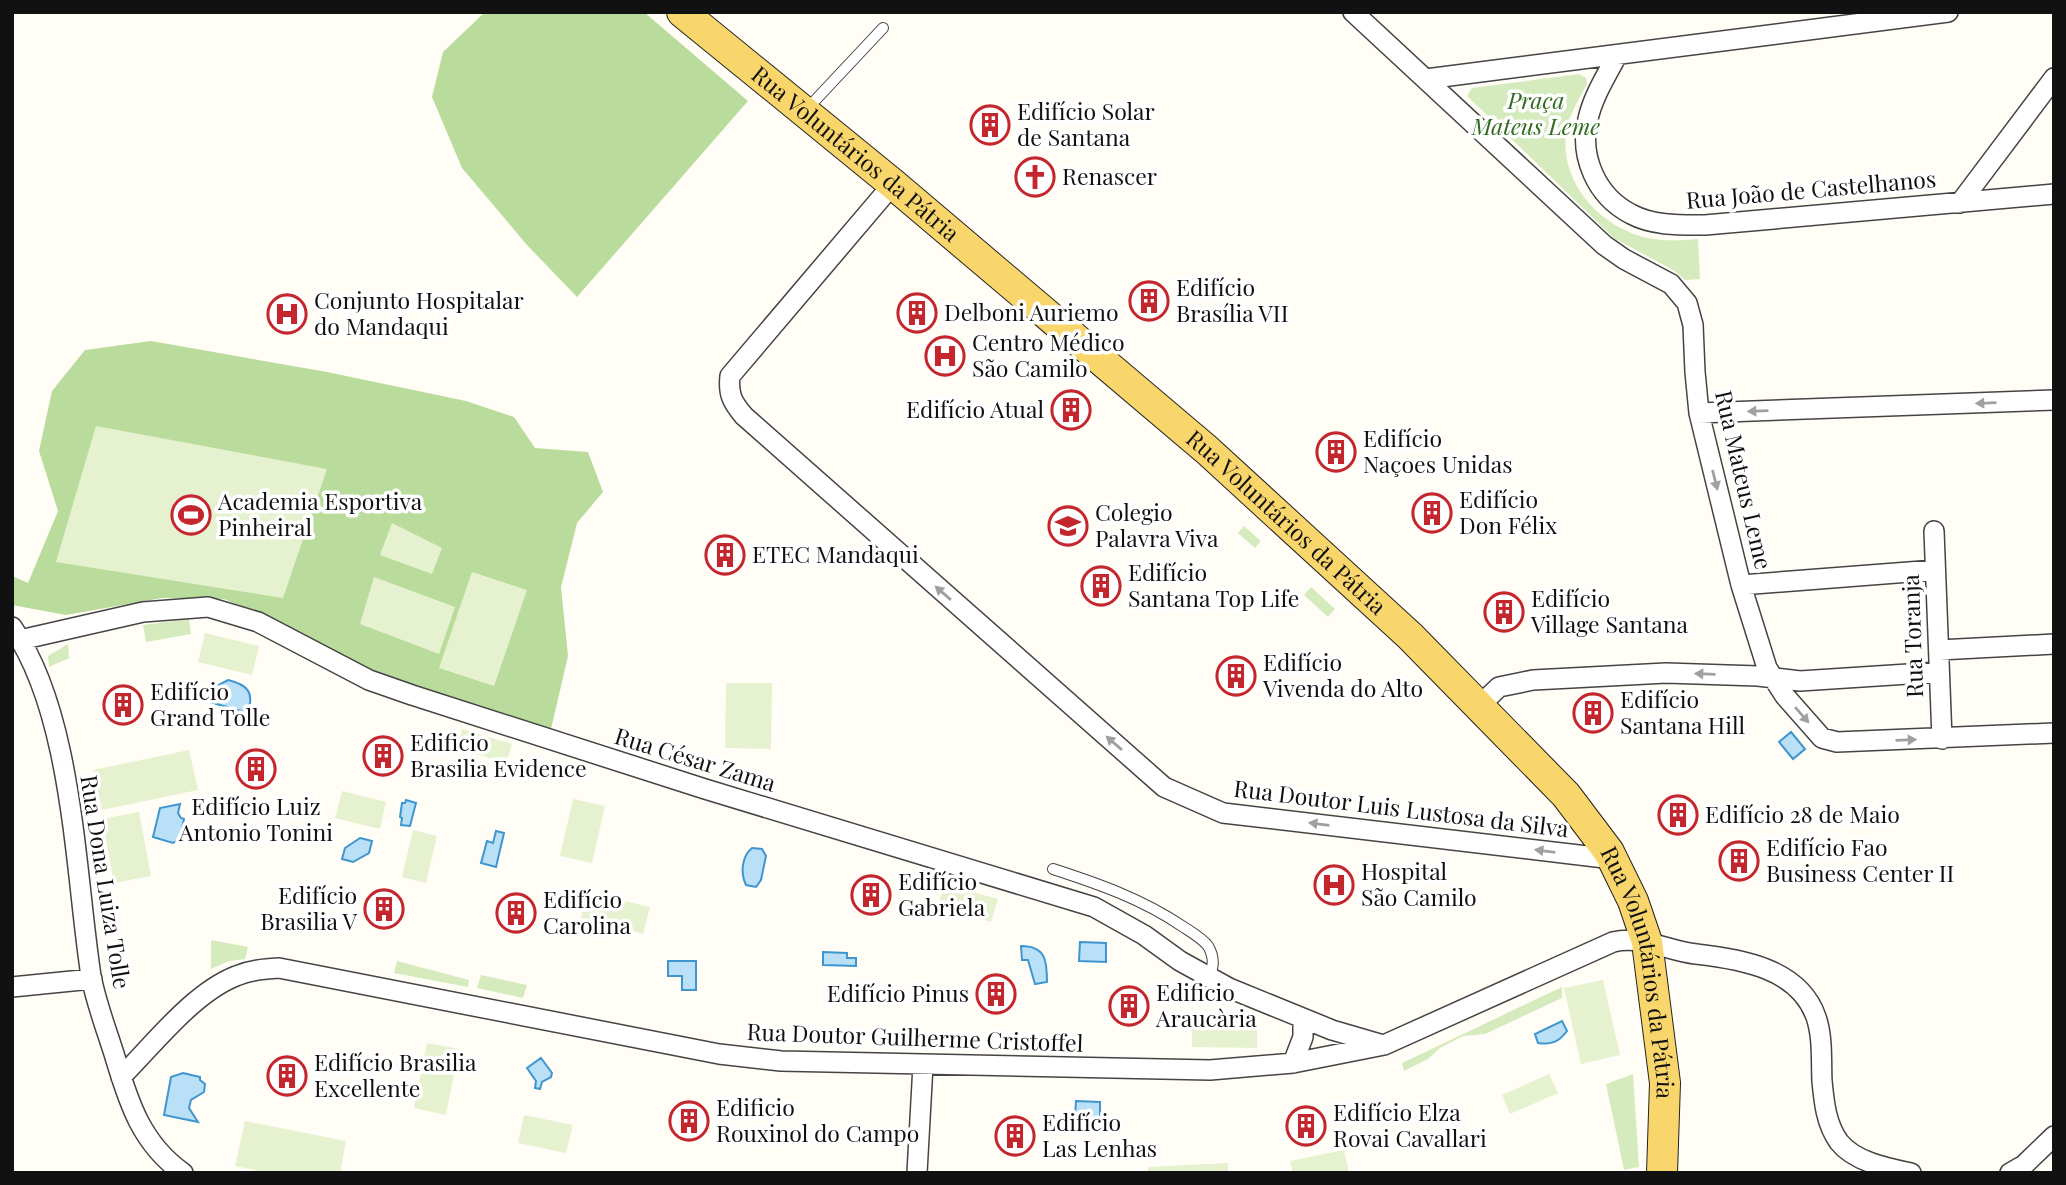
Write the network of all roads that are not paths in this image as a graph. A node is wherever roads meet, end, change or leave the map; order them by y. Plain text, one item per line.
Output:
1 (682, 12) edge
2 (1353, 12) edge
3 (1948, 12) edge
4 (883, 28) dead end
5 (1617, 55) junction
6 (2054, 78) edge
7 (1426, 79) junction
8 (804, 111) junction
9 (893, 184) junction
10 (2054, 194) edge
11 (1960, 203) junction
12 (2054, 400) edge
13 (1699, 413) junction
14 (1934, 531) dead end
15 (1935, 570) junction
16 (1741, 585) junction
17 (16, 634) edge
18 (2054, 644) edge
19 (1939, 650) junction
20 (1939, 672) junction
21 (1773, 679) junction
22 (1479, 706) junction
23 (2054, 733) edge
24 (1942, 739) junction
25 (1613, 859) junction
26 (1053, 869) dead end
27 (1647, 942) junction
28 (1209, 977) junction
29 (92, 979) junction
30 (12, 987) edge
31 (1303, 1019) junction
32 (1384, 1045) junction
33 (1293, 1063) junction
34 (923, 1065) junction
35 (121, 1077) junction
36 (2054, 1136) edge
37 (183, 1173) edge
38 (917, 1173) edge
39 (1662, 1173) edge
40 (1911, 1173) edge
41 (2010, 1173) edge

1 - 8 main road, Rua Voluntários da Pátria
2 - 7 street, Rua Mateus Leme
3 - 5 street
4 - 8 lane
5 - 7 street
5 - 11 street, Rua João de Castelhanos
6 - 11 street
7 - 13 street, Rua Mateus Leme
8 - 9 main road, Rua Voluntários da Pátria
9 - 22 main road, Rua Voluntários da Pátria
25 -> 9 street, Rua Doutor Luis Lustosa da Silva
10 - 11 street, Rua João de Castelhanos
12 -> 13 street
13 -> 16 street, Rua Mateus Leme
14 - 15 street, Rua Toranja
15 - 16 street
15 - 19 street, Rua Toranja
16 - 21 street, Rua Mateus Leme
17 - 28 street, Rua César Zama
17 - 29 street, Rua Dona Luiza Tolle
18 - 19 street
19 - 20 street, Rua Toranja
20 - 21 street
20 - 24 street, Rua Toranja
21 -> 22 street
21 -> 24 street, Rua Mateus Leme
22 - 25 main road, Rua Voluntários da Pátria
23 - 24 street
25 - 27 main road, Rua Voluntários da Pátria
26 - 28 lane
27 - 32 street, Rua Doutor Guilherme Cristoffel
27 - 39 main road, Rua Voluntários da Pátria
27 - 40 street, Rua Doutor Guilherme Cristoffel
28 - 31 street, Rua César Zama
29 - 30 street
29 - 35 street, Rua Dona Luiza Tolle
31 - 32 street, Rua César Zama
31 - 33 street
32 - 33 street, Rua Doutor Guilherme Cristoffel
33 - 34 street, Rua Doutor Guilherme Cristoffel
34 - 35 street, Rua Doutor Guilherme Cristoffel
34 - 38 street
35 - 37 street, Rua Dona Luiza Tolle
36 - 41 street

